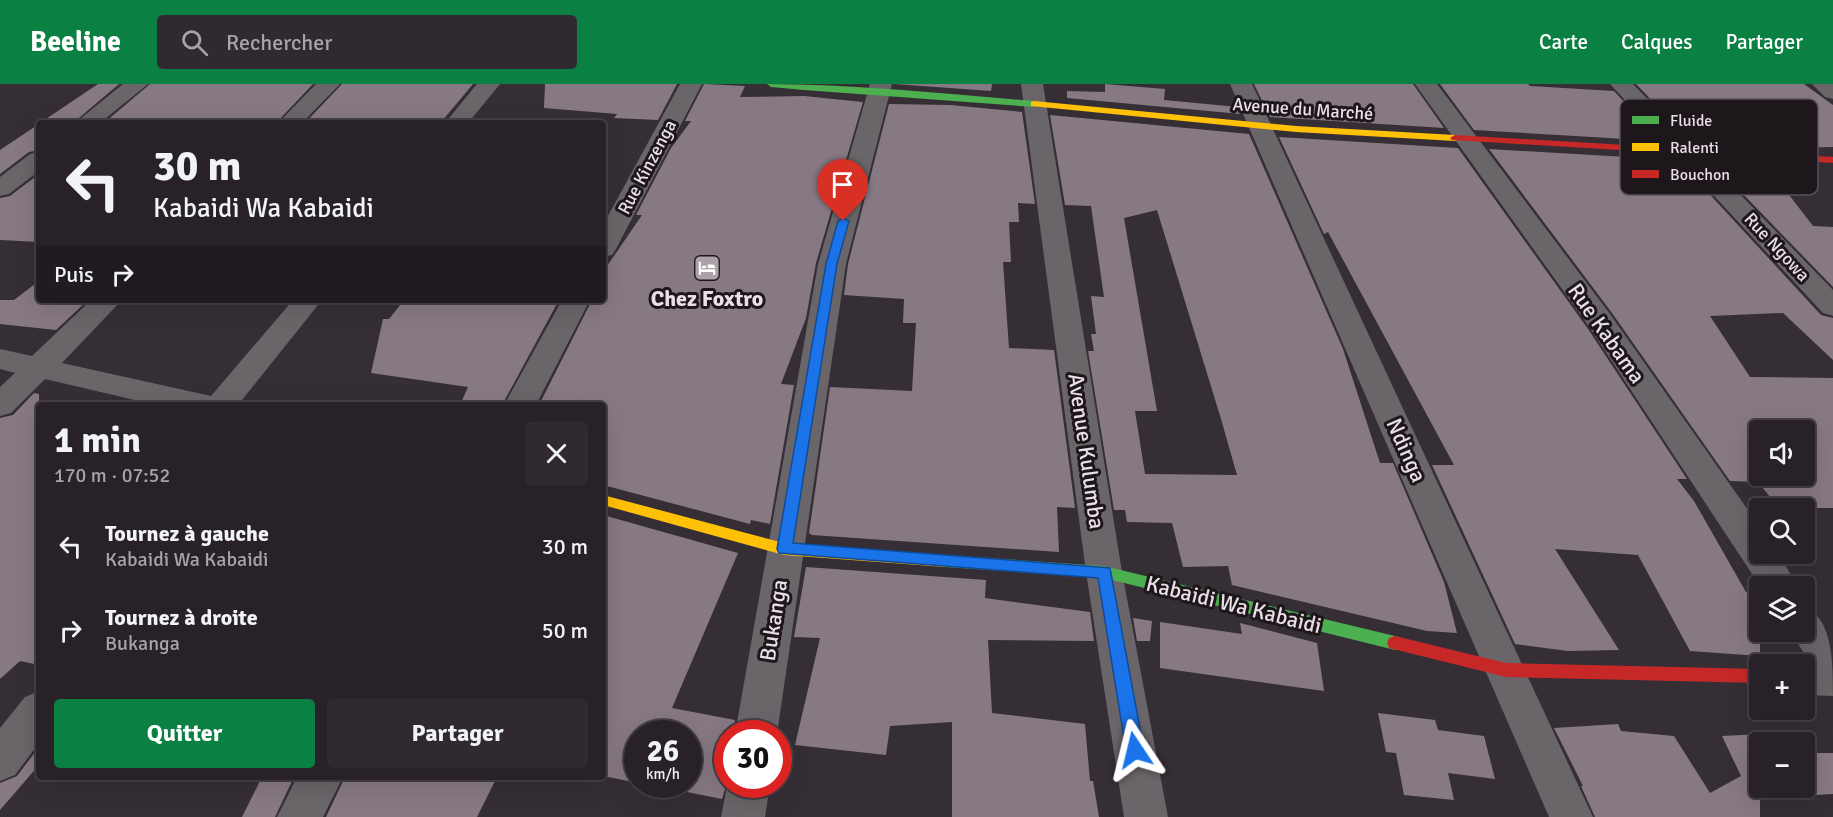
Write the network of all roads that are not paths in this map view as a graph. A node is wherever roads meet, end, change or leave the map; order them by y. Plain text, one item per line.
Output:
1 (137, 84) edge
2 (329, 84) edge
3 (489, 84) edge
4 (691, 84) edge
5 (771, 84) edge
6 (1240, 84) edge
7 (1426, 84) edge
8 (1622, 84) edge
9 (1823, 84) edge
10 (880, 89) edge
11 (1833, 92) edge
12 (1034, 94) edge
13 (1637, 99) edge
14 (90, 120) edge
15 (292, 120) edge
16 (459, 120) edge
17 (1259, 124) junction
18 (1464, 137) junction
19 (1620, 147) edge
20 (1818, 159) edge
21 (1833, 160) edge
22 (36, 161) edge
23 (0, 189) edge
24 (1729, 195) edge
25 (606, 243) edge
26 (105, 303) edge
27 (305, 303) edge
28 (574, 303) edge
29 (1833, 307) edge
30 (0, 359) edge
31 (38, 368) junction
32 (191, 402) edge
33 (223, 402) edge
34 (522, 402) edge
35 (0, 405) edge
36 (606, 501) edge
37 (784, 549) junction
38 (1104, 572) junction
39 (1773, 576) edge
40 (1815, 638) edge
41 (1833, 664) edge
42 (1506, 670) junction
43 (1749, 676) edge
44 (1815, 677) edge
45 (1833, 678) edge
46 (36, 714) edge
47 (758, 720) edge
48 (0, 761) edge
49 (319, 780) edge
50 (746, 798) edge
51 (300, 817) edge
52 (743, 817) edge
53 (1146, 817) edge
54 (1571, 817) edge

1 - 14 street
2 - 15 street
3 - 16 street
4 - 25 street, Rue Kinzenga
5 - 10 street, Avenue du Marché
6 - 17 street, Ndinga
7 - 18 street, Rue Kabama
8 - 13 street, Rue Ngowa
9 - 11 street
10 - 12 street, Avenue du Marché
10 - 37 street, Bukanga
12 - 17 street, Avenue du Marché
12 - 38 street, Avenue Kulumba
17 - 18 street, Avenue du Marché
17 - 42 street, Ndinga
18 - 19 street, Avenue du Marché
18 - 39 street, Rue Kabama
20 - 21 street, Avenue du Marché
22 - 23 street
24 - 29 street, Rue Ngowa
26 - 31 street
27 - 33 street
28 - 34 street
30 - 31 street
31 - 32 street
31 - 35 street
36 - 37 street, Kabaidi Wa Kabaidi
37 - 38 street, Kabaidi Wa Kabaidi
37 - 47 street, Bukanga
38 - 42 street, Kabaidi Wa Kabaidi
38 - 53 street, Avenue Kulumba
40 - 41 street
42 - 43 street, Kabaidi Wa Kabaidi
42 - 54 street, Ndinga
44 - 45 street
46 - 48 street
49 - 51 street
50 - 52 street

